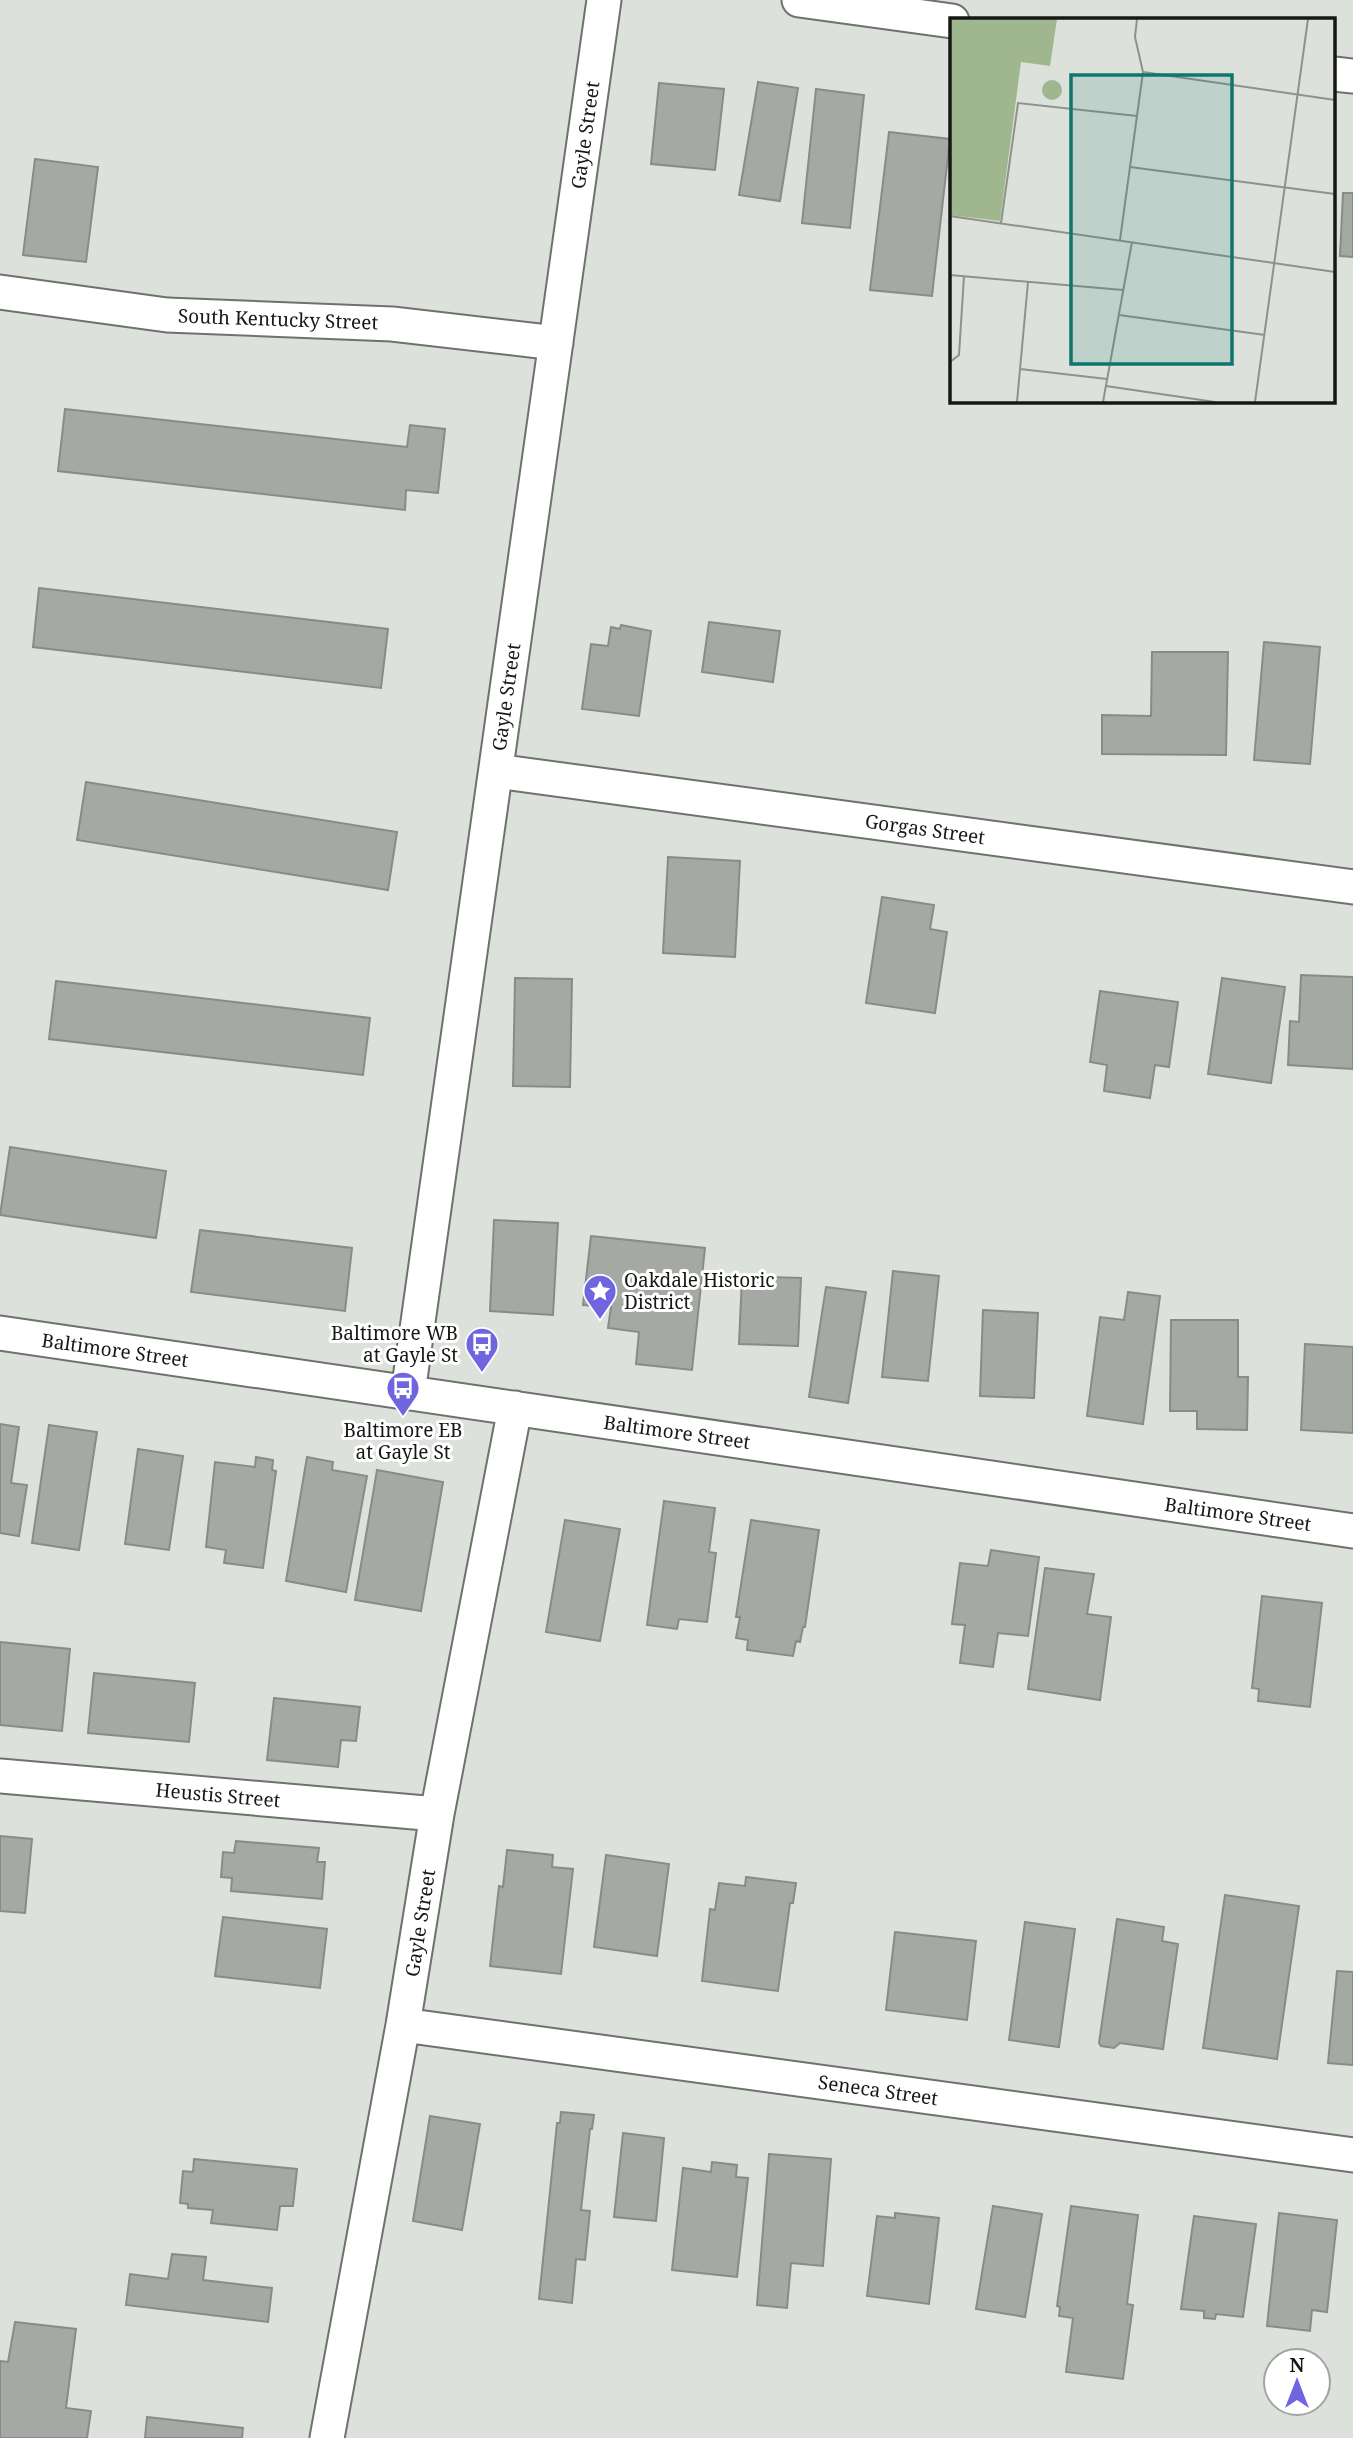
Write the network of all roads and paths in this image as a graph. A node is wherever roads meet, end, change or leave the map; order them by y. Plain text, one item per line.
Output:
1 (604, 0) edge
2 (799, 0) edge
3 (950, 21) edge
4 (0, 292) edge
5 (556, 343) junction
6 (496, 771) junction
7 (1353, 887) edge
8 (0, 1334) edge
9 (408, 1393) junction
10 (515, 1408) junction
11 (1353, 1531) edge
12 (0, 1776) edge
13 (437, 1814) junction
14 (403, 2025) junction
15 (1353, 2155) edge
16 (327, 2438) edge

1 - 5 street, Gayle Street
2 - 3 street
4 - 5 street, South Kentucky Street
5 - 6 street, Gayle Street
6 - 7 street, Gorgas Street
6 - 9 street, Gayle Street
8 - 9 street, Baltimore Street
9 - 10 street, Baltimore Street
10 - 11 street, Baltimore Street
10 - 13 street, Gayle Street
12 - 13 street, Heustis Street
13 - 14 street, Gayle Street
14 - 15 street, Seneca Street
14 - 16 street, Gayle Street

